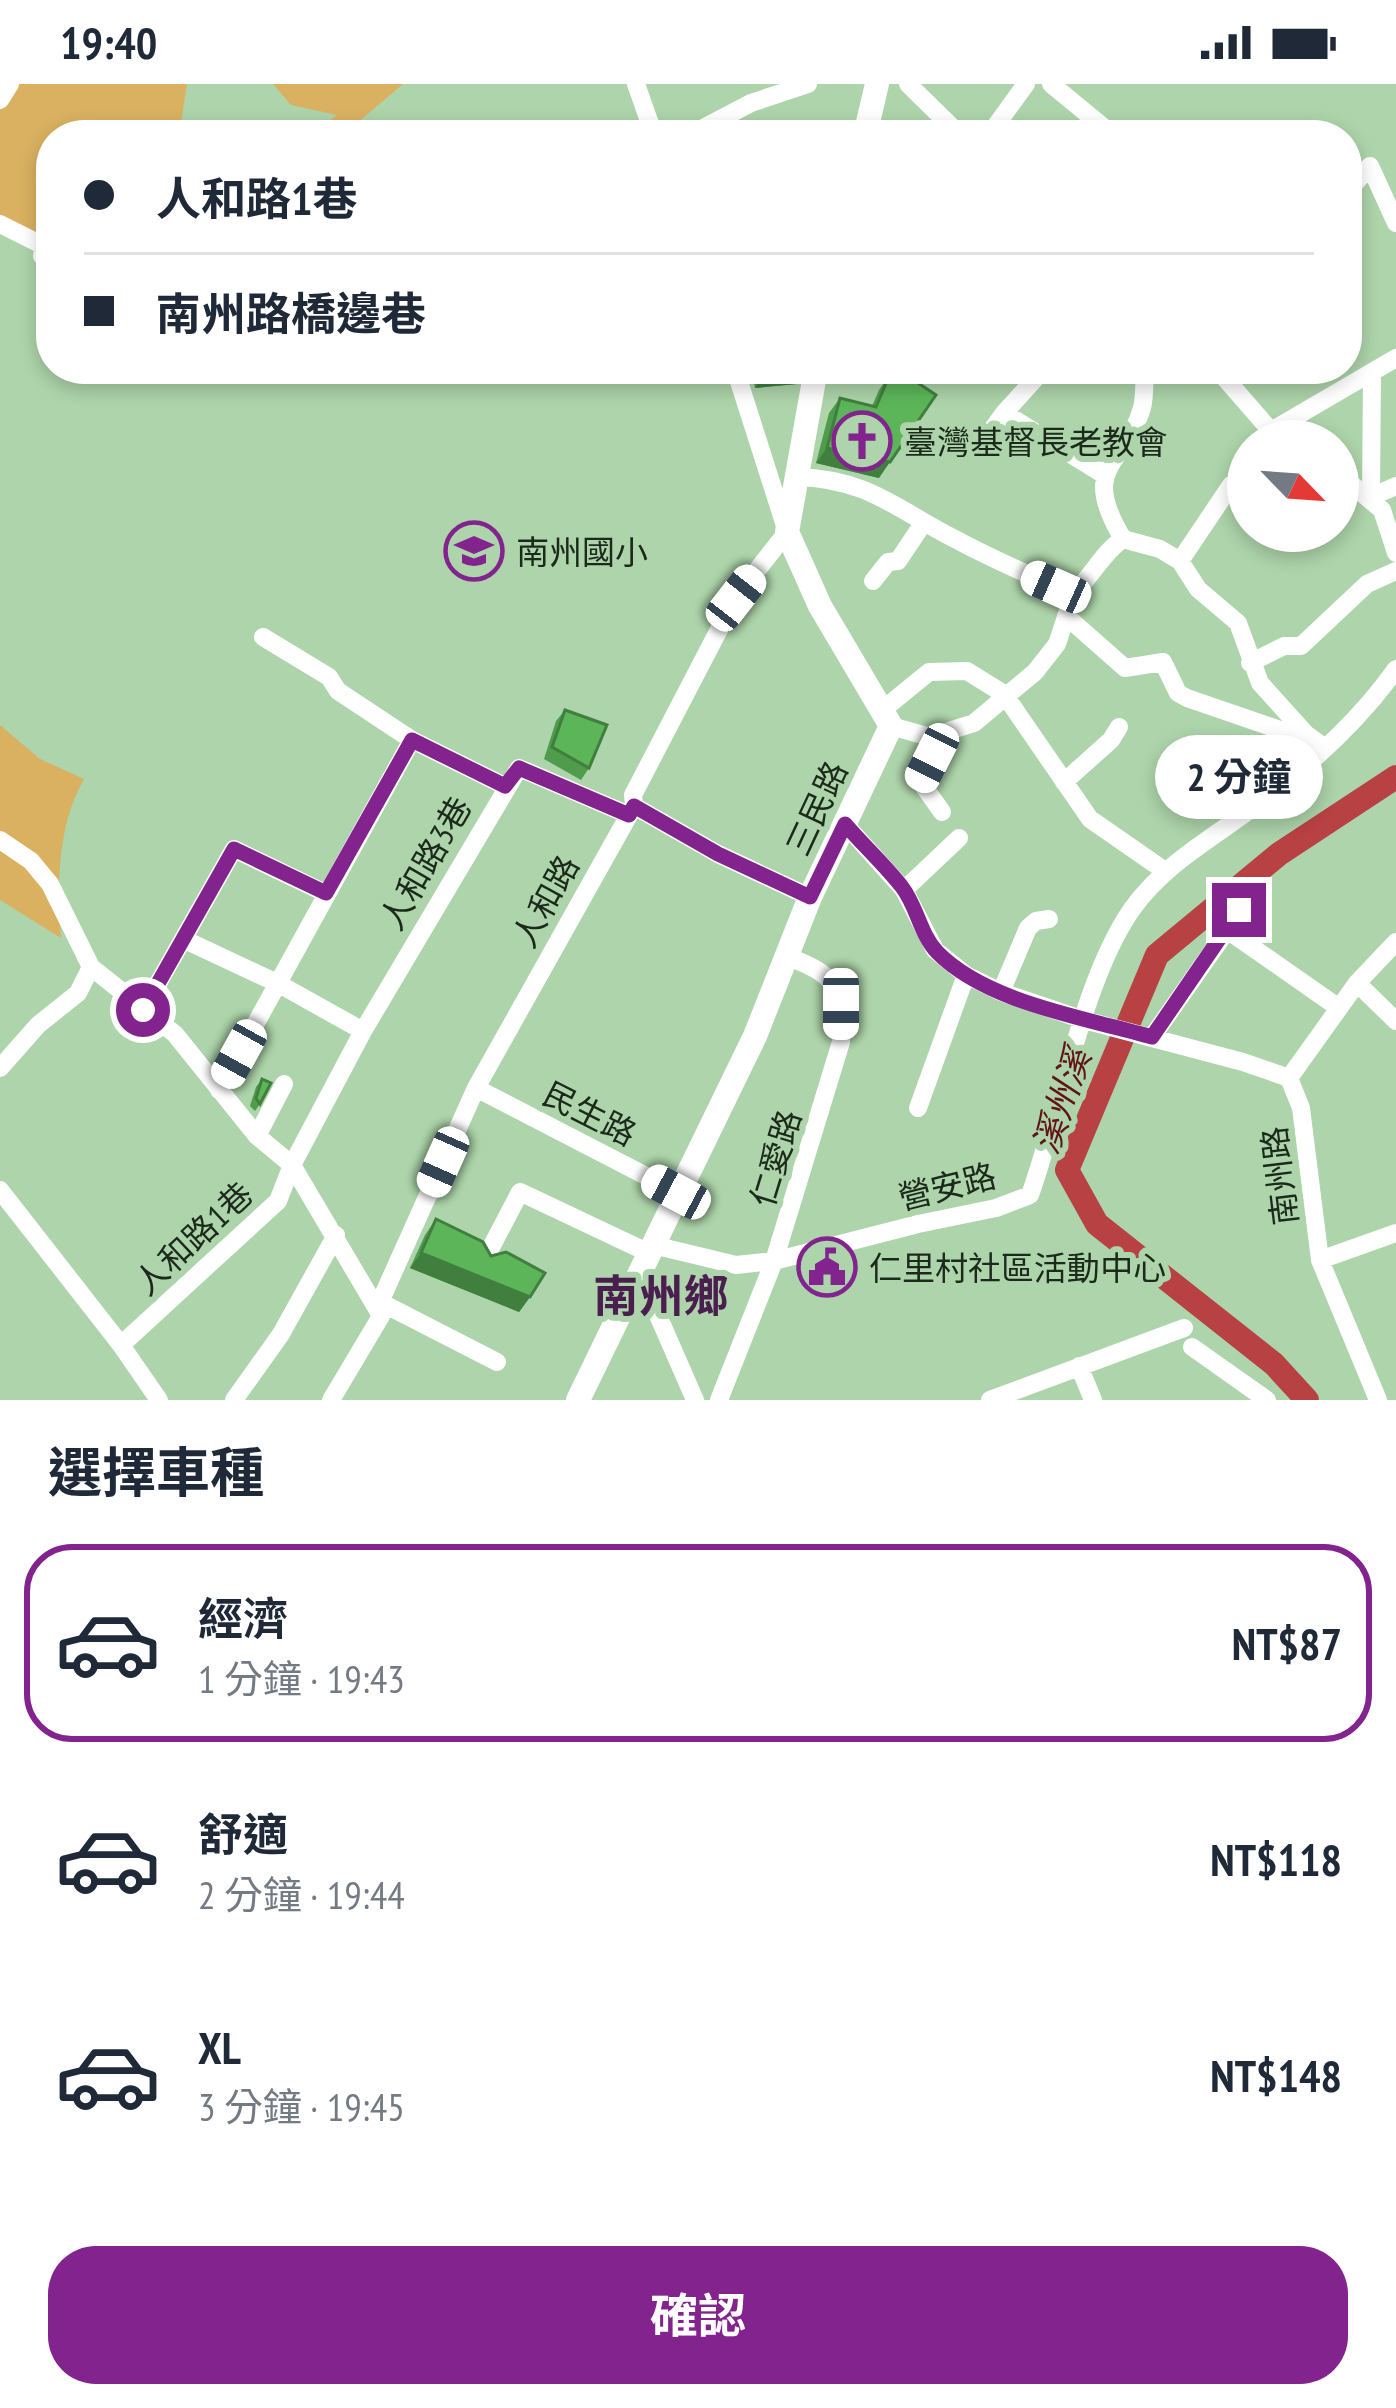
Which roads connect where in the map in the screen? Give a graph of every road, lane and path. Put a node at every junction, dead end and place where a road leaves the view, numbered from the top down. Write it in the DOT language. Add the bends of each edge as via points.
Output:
graph roads {
  1 [pos="10,84"];
  2 [pos="636,84"];
  3 [pos="808,84"];
  4 [pos="877,84"];
  5 [pos="908,84"];
  6 [pos="1026,84"];
  7 [pos="1051,84"];
  8 [pos="748,93"];
  9 [pos="0,100"];
  10 [pos="649,120"];
  11 [pos="711,120"];
  12 [pos="869,120"];
  13 [pos="945,120"];
  14 [pos="1000,120"];
  15 [pos="1095,120"];
  16 [pos="1362,175"];
  17 [pos="1396,223"];
  18 [pos="0,224"];
  19 [pos="36,242"];
  20 [pos="1396,358"];
  21 [pos="1372,372"];
  22 [pos="1362,379"];
  23 [pos="741,384"];
  24 [pos="813,384"];
  25 [pos="1030,384"];
  26 [pos="1144,384"];
  27 [pos="1231,384"];
  28 [pos="1355,384"];
  29 [pos="1004,413"];
  30 [pos="1264,420"];
  31 [pos="1302,420"];
  32 [pos="946,431"];
  33 [pos="1103,474"];
  34 [pos="797,478"];
  35 [pos="1396,486"];
  36 [pos="1359,488"];
  37 [pos="1227,491"];
  38 [pos="1371,497"];
  39 [pos="924,523"];
  40 [pos="787,532"];
  41 [pos="1123,538"];
  42 [pos="1396,554"];
  43 [pos="1180,561"];
  44 [pos="1396,571"];
  45 [pos="873,580"];
  46 [pos="1073,594"];
  47 [pos="1066,616"];
  48 [pos="263,637"];
  49 [pos="1250,663"];
  50 [pos="1396,669"];
  51 [pos="1004,694"];
  52 [pos="886,719"];
  53 [pos="1119,727"];
  54 [pos="1306,734"];
  55 [pos="944,736"];
  56 [pos="412,740"];
  57 [pos="1324,747"];
  58 [pos="1064,782"];
  59 [pos="505,786"];
  60 [pos="632,810"];
  61 [pos="942,812"];
  62 [pos="845,824"];
  63 [pos="959,838"];
  64 [pos="0,839"];
  65 [pos="1165,871"];
  66 [pos="904,890"];
  67 [pos="326,893"];
  68 [pos="1251,896"];
  69 [pos="810,897"];
  70 [pos="1049,919"];
  71 [pos="1226,929"];
  72 [pos="183,939"];
  73 [pos="1396,942"];
  74 [pos="785,956"];
  75 [pos="91,967"];
  76 [pos="966,975"];
  77 [pos="1357,982"];
  78 [pos="279,984"];
  79 [pos="1001,992"];
  80 [pos="1339,1008"];
  81 [pos="143,1010"];
  82 [pos="1091,1020"];
  83 [pos="1396,1021"];
  84 [pos="363,1031"];
  85 [pos="1152,1037"];
  86 [pos="0,1068"];
  87 [pos="1289,1078"];
  88 [pos="284,1084"];
  89 [pos="476,1088"];
  90 [pos="219,1090"];
  91 [pos="918,1108"];
  92 [pos="257,1136"];
  93 [pos="292,1166"];
  94 [pos="0,1190"];
  95 [pos="676,1192"];
  96 [pos="1396,1234"];
  97 [pos="336,1235"];
  98 [pos="647,1258"];
  99 [pos="484,1259"];
  100 [pos="1320,1260"];
  101 [pos="773,1261"];
  102 [pos="380,1309"];
  103 [pos="1184,1328"];
  104 [pos="122,1345"];
  105 [pos="1192,1347"];
  106 [pos="496,1362"];
  107 [pos="1079,1366"];
  108 [pos="1263,1399"];
  109 [pos="159,1400"];
  110 [pos="234,1400"];
  111 [pos="331,1400"];
  112 [pos="578,1400"];
  113 [pos="695,1400"];
  114 [pos="719,1400"];
  115 [pos="989,1400"];
  116 [pos="1093,1400"];
  117 [pos="1378,1400"];
  1 -- 9 [label="street"];
  2 -- 10 [label="street"];
  3 -- 8 [label="street"];
  4 -- 12 [label="main road"];
  5 -- 13 [label="street"];
  6 -- 14 [label="street"];
  7 -- 15 [label="street"];
  8 -- 11 [label="street"];
  16 -- 17 [label="street" via="1370,166"];
  18 -- 19 [label="street"];
  20 -- 21 [label="street"];
  21 -- 22 [label="street"];
  21 -- 38 [label="street"];
  23 -- 40 [label="street"];
  24 -- 34 [label="main road"];
  25 -- 29 [label="street"];
  26 -- 33 [label="street" via="1142,407"];
  27 -- 30 [label="street"];
  28 -- 31 [label="street"];
  29 -- 32 [label="street" via="980,446"];
  29 -- 33 [label="street"];
  33 -- 41 [label="street"];
  34 -- 39 [label="street" via="852,484"];
  34 -- 40 [label="main road"];
  35 -- 38 [label="street"];
  36 -- 38 [label="street"];
  37 -- 43 [label="street"];
  38 -- 42 [label="street"];
  39 -- 45 [label="street"];
  39 -- 46 [label="street"];
  40 -- 52 [label="main road"];
  40 -- 60 [label="street, 人和路" via="736,598"];
  41 -- 43 [label="street"];
  41 -- 46 [label="street"];
  43 -- 49 [label="street" via="1238,623"];
  44 -- 49 [label="street" via="1367,584 1301,646"];
  46 -- 47 [label="street"];
  47 -- 51 [label="street" via="1046,658"];
  47 -- 54 [label="street" via="1125,668 1163,662 1186,698"];
  48 -- 56 [label="street"];
  49 -- 54 [label="street"];
  50 -- 57 [label="street, 營安路"];
  51 -- 52 [label="street" via="967,671 929,672"];
  51 -- 55 [label="street" via="974,723"];
  51 -- 58 [label="street"];
  52 -- 55 [label="street"];
  52 -- 62 [label="main road, 三民路"];
  53 -- 58 [label="street"];
  54 -- 57 [label="street"];
  55 -- 61 [label="street" via="920,782"];
  56 -- 59 [label="street"];
  56 -- 67 [label="street"];
  57 -- 65 [label="street, 營安路"];
  58 -- 65 [label="street" via="1090,819"];
  59 -- 60 [label="street, 人和路3巷" via="519,768"];
  59 -- 84 [label="street, 人和路3巷"];
  60 -- 69 [label="street"];
  60 -- 89 [label="street, 人和路"];
  62 -- 66 [label="street"];
  62 -- 69 [label="main road, 三民路"];
  63 -- 66 [label="street"];
  64 -- 75 [label="street" via="50,884"];
  65 -- 82 [label="street, 營安路" via="1131,911 1106,960"];
  66 -- 76 [label="street" via="935,950"];
  67 -- 72 [label="street" via="234,849"];
  67 -- 78 [label="street"];
  68 -- 71 [label="street"];
  69 -- 74 [label="main road, 三民路"];
  70 -- 79 [label="street" via="1028,928"];
  71 -- 80 [label="street"];
  71 -- 85 [label="street"];
  72 -- 78 [label="street"];
  72 -- 81 [label="street"];
  73 -- 77 [label="street"];
  74 -- 95 [label="main road, 三民路"];
  74 -- 101 [label="street, 仁愛路" via="834,981 841,1042"];
  75 -- 81 [label="street, 人和路1巷"];
  75 -- 86 [label="street" via="78,993"];
  76 -- 79 [label="street, 南州路"];
  76 -- 91 [label="street"];
  77 -- 80 [label="street"];
  77 -- 83 [label="street"];
  78 -- 84 [label="street"];
  78 -- 90 [label="street"];
  79 -- 82 [label="street, 南州路"];
  80 -- 87 [label="street"];
  81 -- 90 [label="street, 人和路1巷" via="175,1034"];
  82 -- 85 [label="street, 南州路"];
  82 -- 101 [label="street, 營安路" via="1030,1195"];
  84 -- 93 [label="street, 人和路1巷"];
  85 -- 87 [label="street, 南州路"];
  87 -- 100 [label="street, 南州路" via="1301,1108"];
  88 -- 92 [label="street"];
  89 -- 95 [label="street, 民生路"];
  89 -- 102 [label="street, 人和路"];
  90 -- 92 [label="street, 人和路1巷"];
  92 -- 93 [label="street, 人和路1巷"];
  93 -- 97 [label="street, 人和路1巷"];
  93 -- 104 [label="street, 人和路1巷" via="278,1201"];
  94 -- 104 [label="street"];
  95 -- 98 [label="main road, 三民路"];
  96 -- 100 [label="street"];
  97 -- 102 [label="street, 人和路1巷"];
  97 -- 110 [label="street"];
  98 -- 99 [label="street, 營安路" via="520,1192"];
  98 -- 101 [label="street, 營安路"];
  98 -- 112 [label="main road, 三民路"];
  98 -- 113 [label="street"];
  100 -- 117 [label="street, 南州路"];
  101 -- 114 [label="street, 仁愛路"];
  102 -- 106 [label="street"];
  102 -- 111 [label="street, 人和路"];
  103 -- 107 [label="street"];
  104 -- 109 [label="street"];
  105 -- 108 [label="street"];
  107 -- 115 [label="street"];
  107 -- 116 [label="street"];
}
